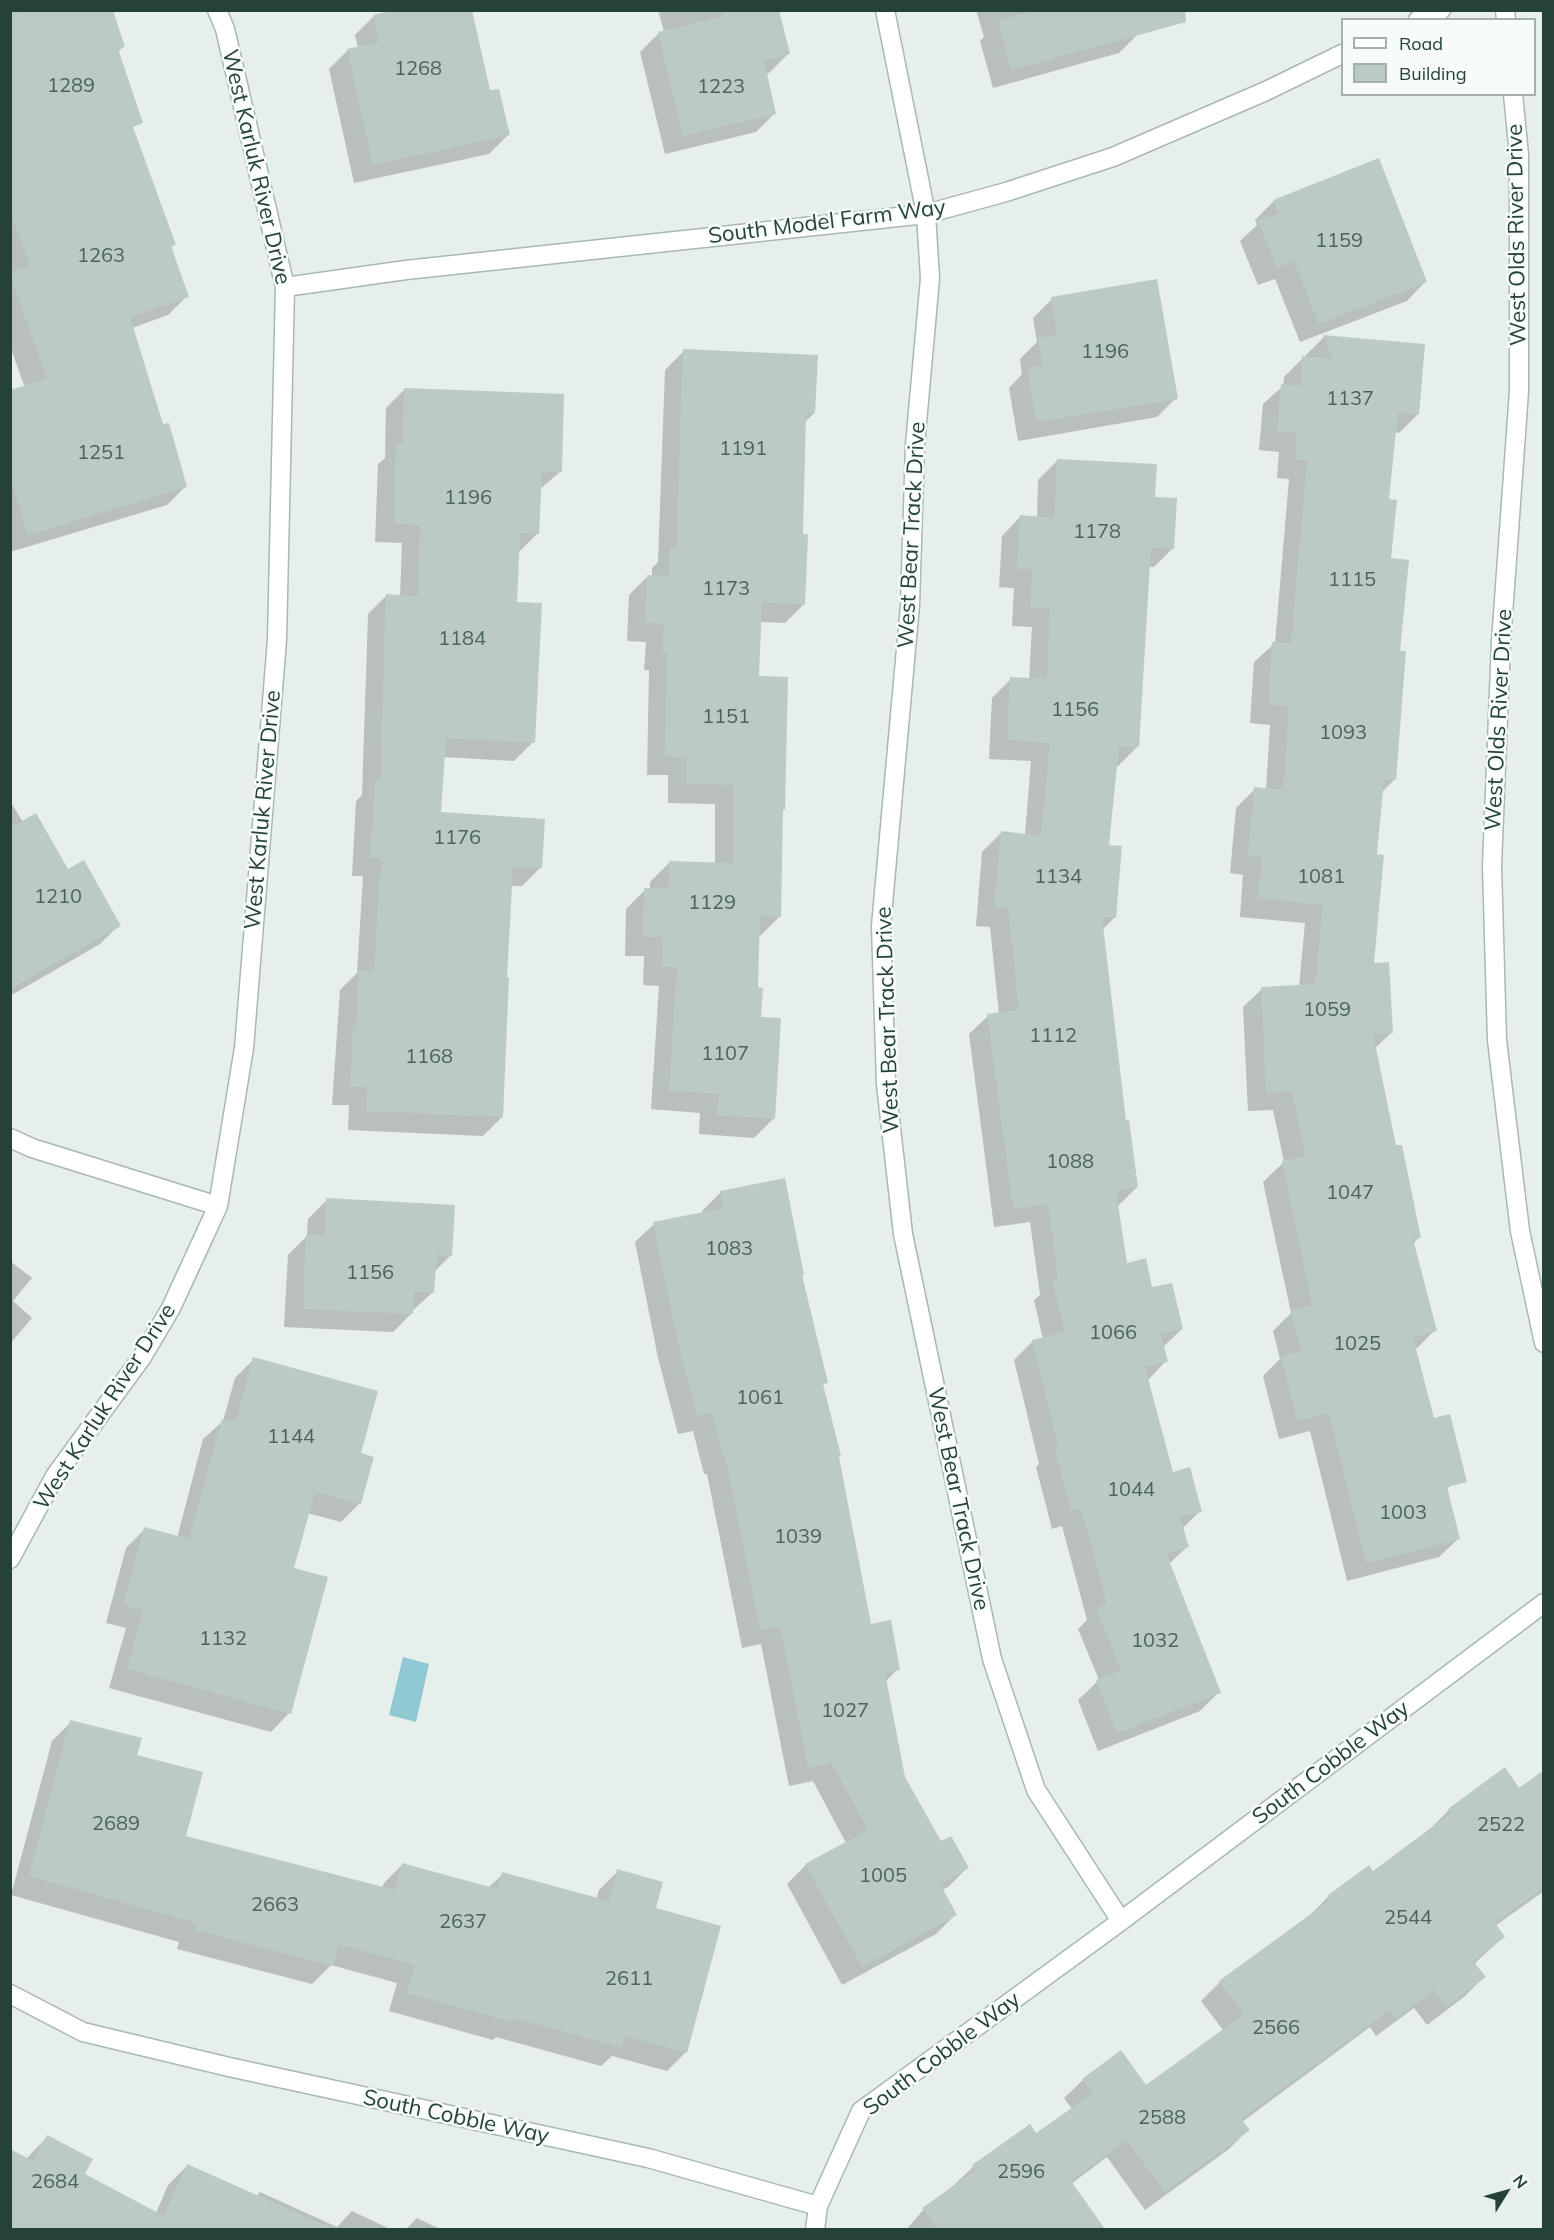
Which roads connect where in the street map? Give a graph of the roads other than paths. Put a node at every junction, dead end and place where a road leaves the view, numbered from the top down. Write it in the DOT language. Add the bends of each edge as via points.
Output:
graph roads {
  1 [pos="217,10"];
  2 [pos="885,10"];
  3 [pos="1441,10"];
  4 [pos="1423,18"];
  5 [pos="1341,54"];
  6 [pos="1513,96"];
  7 [pos="926,214"];
  8 [pos="285,287"];
  9 [pos="10,1138"];
  10 [pos="218,1206"];
  11 [pos="1544,1343"];
  12 [pos="10,1559"];
  13 [pos="1544,1603"];
  14 [pos="1121,1921"];
  15 [pos="10,1994"];
  16 [pos="818,2206"];
  17 [pos="815,2229"];
  1 -- 8 [label="street, West Karluk River Drive" via="225,29"];
  2 -- 7 [label="street, West Bear Track Drive"];
  3 -- 4 [label="street"];
  5 -- 7 [label="street, South Model Farm Way" via="1113,157"];
  6 -- 11 [label="street, West Olds River Drive" via="1519,155 1519,392 1501,642 1492,866 1497,1040 1520,1232"];
  7 -- 8 [label="street, South Model Farm Way" via="406,270"];
  7 -- 14 [label="street, West Bear Track Drive" via="930,278 915,445 910,605 881,926 886,1084 908,1257 992,1659 1036,1790"];
  8 -- 10 [label="street, West Karluk River Drive" via="277,640 244,1048"];
  9 -- 10 [label="street"];
  10 -- 12 [label="street, West Karluk River Drive" via="171,1308 142,1357 55,1476"];
  13 -- 14 [label="street, South Cobble Way"];
  14 -- 16 [label="street, South Cobble Way" via="861,2110"];
  15 -- 16 [label="street, South Cobble Way" via="83,2032 648,2158"];
  16 -- 17 [label="street"];
}
